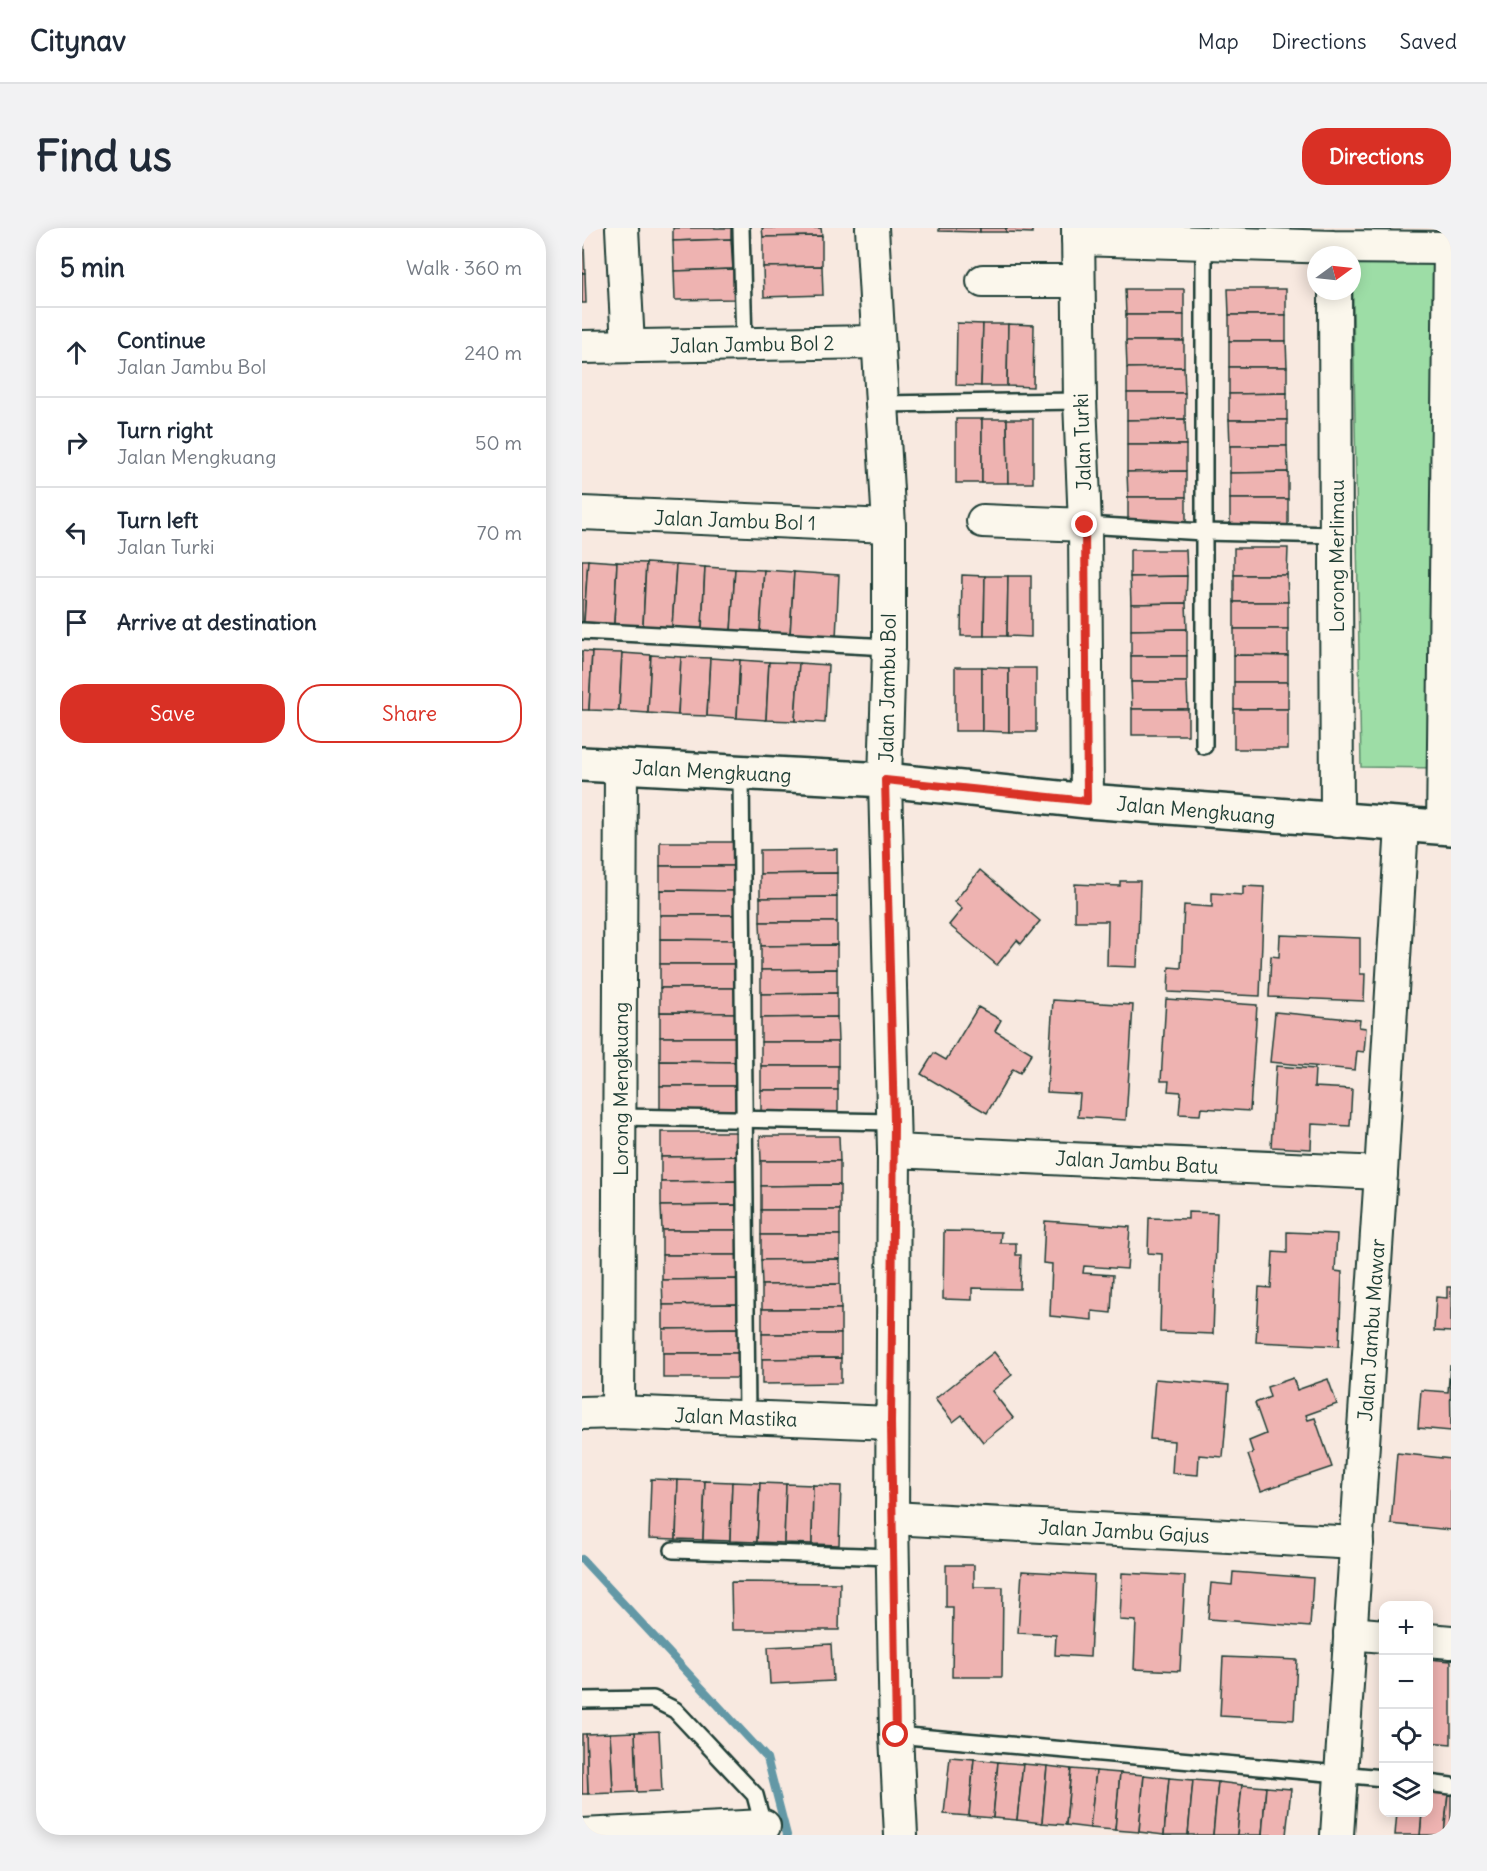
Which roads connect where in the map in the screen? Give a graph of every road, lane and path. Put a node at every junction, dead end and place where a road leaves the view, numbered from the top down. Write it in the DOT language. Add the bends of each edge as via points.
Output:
graph roads {
  1 [pos="622,228"];
  2 [pos="741,228"];
  3 [pos="872,228"];
  4 [pos="1078,234"];
  5 [pos="1204,243"];
  6 [pos="1343,244"];
  7 [pos="1450,248"];
  8 [pos="983,281"];
  9 [pos="1078,281"];
  10 [pos="1335,300"];
  11 [pos="877,342"];
  12 [pos="744,344"];
  13 [pos="628,346"];
  14 [pos="582,347"];
  15 [pos="1080,401"];
  16 [pos="881,404"];
  17 [pos="582,513"];
  18 [pos="983,521"];
  19 [pos="1085,525"];
  20 [pos="889,526"];
  21 [pos="1204,532"];
  22 [pos="1449,534"];
  23 [pos="1336,535"];
  24 [pos="582,631"];
  25 [pos="889,647"];
  26 [pos="1204,746"];
  27 [pos="582,764"];
  28 [pos="621,766"];
  29 [pos="741,773"];
  30 [pos="885,780"];
  31 [pos="1087,801"];
  32 [pos="1337,821"];
  33 [pos="1402,826"];
  34 [pos="1447,827"];
  35 [pos="621,1117"];
  36 [pos="744,1119"];
  37 [pos="894,1136"];
  38 [pos="1381,1173"];
  39 [pos="618,1412"];
  40 [pos="582,1413"];
  41 [pos="747,1417"];
  42 [pos="891,1423"];
  43 [pos="892,1518"];
  44 [pos="1357,1543"];
  45 [pos="673,1550"];
  46 [pos="893,1557"];
  47 [pos="1350,1633"];
  48 [pos="1379,1636"];
  49 [pos="1433,1640"];
  50 [pos="1451,1642"];
  51 [pos="582,1701"];
  52 [pos="896,1735"];
  53 [pos="1341,1773"];
  54 [pos="1379,1778"];
  55 [pos="1433,1784"];
  56 [pos="1451,1786"];
  57 [pos="765,1831"];
  58 [pos="631,1834"];
  59 [pos="900,1834"];
  60 [pos="582,1835"];
  61 [pos="1337,1835"];
  1 -- 13 [label="street"];
  2 -- 12 [label="lane"];
  3 -- 11 [label="street, Jalan Jambu Bol"];
  4 -- 5 [label="street"];
  4 -- 9 [label="street, Jalan Turki"];
  5 -- 6 [label="street"];
  5 -- 21 [label="lane"];
  6 -- 7 [label="street"];
  7 -- 22 [label="street"];
  8 -- 9 [label="street"];
  9 -- 15 [label="street, Jalan Turki"];
  10 -- 23 [label="street, Lorong Merlimau"];
  11 -- 12 [label="street, Jalan Jambu Bol 2"];
  11 -- 16 [label="street, Jalan Jambu Bol"];
  12 -- 13 [label="street, Jalan Jambu Bol 2"];
  13 -- 14 [label="street, Jalan Jambu Bol 2"];
  15 -- 16 [label="lane"];
  15 -- 19 [label="street, Jalan Turki"];
  16 -- 20 [label="street, Jalan Jambu Bol"];
  17 -- 20 [label="street, Jalan Jambu Bol 1"];
  18 -- 19 [label="street"];
  19 -- 21 [label="lane"];
  19 -- 31 [label="street, Jalan Turki"];
  20 -- 25 [label="street, Jalan Jambu Bol"];
  21 -- 23 [label="lane"];
  21 -- 26 [label="lane"];
  22 -- 34 [label="street"];
  23 -- 32 [label="street, Lorong Merlimau"];
  24 -- 25 [label="lane"];
  25 -- 30 [label="street, Jalan Jambu Bol"];
  27 -- 28 [label="street, Jalan Mengkuang"];
  28 -- 29 [label="street, Jalan Mengkuang"];
  28 -- 35 [label="street, Lorong Mengkuang"];
  29 -- 30 [label="street, Jalan Mengkuang"];
  29 -- 36 [label="lane"];
  30 -- 31 [label="street, Jalan Mengkuang"];
  30 -- 37 [label="street, Jalan Jambu Bol"];
  31 -- 32 [label="street, Jalan Mengkuang"];
  32 -- 33 [label="street, Jalan Mengkuang"];
  33 -- 34 [label="street, Jalan Mengkuang"];
  33 -- 38 [label="street, Jalan Jambu Mawar"];
  35 -- 36 [label="lane"];
  35 -- 39 [label="street, Lorong Mengkuang"];
  36 -- 37 [label="lane"];
  36 -- 41 [label="lane"];
  37 -- 38 [label="street, Jalan Jambu Batu"];
  37 -- 42 [label="street, Jalan Jambu Bol"];
  38 -- 44 [label="street, Jalan Jambu Mawar"];
  39 -- 40 [label="street, Jalan Mastika"];
  39 -- 41 [label="street, Jalan Mastika"];
  41 -- 42 [label="street, Jalan Mastika"];
  42 -- 43 [label="street, Jalan Jambu Bol"];
  43 -- 44 [label="street, Jalan Jambu Gajus"];
  43 -- 46 [label="street, Jalan Jambu Bol"];
  44 -- 47 [label="street, Jalan Jambu Mawar"];
  45 -- 46 [label="lane"];
  46 -- 52 [label="street, Jalan Jambu Bol"];
  47 -- 48 [label="street"];
  47 -- 53 [label="street, Jalan Jambu Mawar"];
  49 -- 50 [label="street"];
  51 -- 57 [label="lane" via="653,1699 675,1710 755,1796"];
  52 -- 53 [label="lane"];
  52 -- 59 [label="street, Jalan Jambu Bol"];
  53 -- 54 [label="lane"];
  53 -- 61 [label="street, Jalan Jambu Mawar"];
  55 -- 56 [label="lane"];
  57 -- 58 [label="street"];
  58 -- 60 [label="street"];
}
